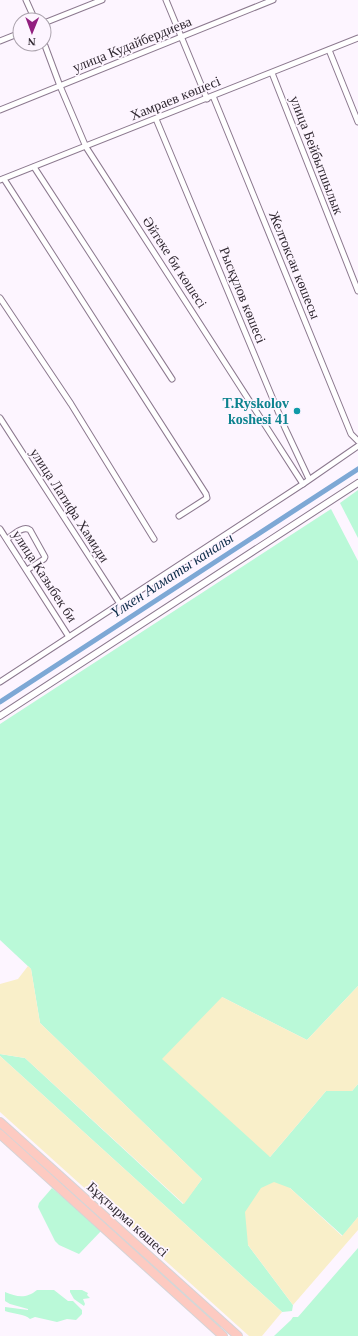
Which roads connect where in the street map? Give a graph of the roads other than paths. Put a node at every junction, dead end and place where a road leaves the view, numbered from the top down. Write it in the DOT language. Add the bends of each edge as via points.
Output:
graph roads {
  1 [pos="26,0"];
  2 [pos="102,0"];
  3 [pos="166,0"];
  4 [pos="273,0"];
  5 [pos="31,12"];
  6 [pos="52,20"];
  7 [pos="12,36"];
  8 [pos="181,37"];
  9 [pos="358,38"];
  10 [pos="0,41"];
  11 [pos="329,50"];
  12 [pos="47,52"];
  13 [pos="272,73"];
  14 [pos="60,86"];
  15 [pos="214,96"];
  16 [pos="207,98"];
  17 [pos="0,110"];
  18 [pos="156,119"];
  19 [pos="358,122"];
  20 [pos="86,147"];
  21 [pos="34,167"];
  22 [pos="2,179"];
  23 [pos="358,291"];
  24 [pos="0,298"];
  25 [pos="172,379"];
  26 [pos="0,418"];
  27 [pos="358,441"];
  28 [pos="358,446"];
  29 [pos="309,480"];
  30 [pos="358,483"];
  31 [pos="303,484"];
  32 [pos="179,516"];
  33 [pos="0,529"];
  34 [pos="154,538"];
  35 [pos="6,539"];
  36 [pos="27,570"];
  37 [pos="120,604"];
  38 [pos="69,637"];
  39 [pos="0,682"];
  40 [pos="0,716"];
  41 [pos="0,1122"];
  42 [pos="0,1134"];
  43 [pos="227,1326"];
  44 [pos="222,1334"];
  45 [pos="238,1336"];
  1 -- 5 [label="street"];
  2 -- 6 [label="street"];
  3 -- 8 [label="street"];
  4 -- 8 [label="street, улица Кудайбердиева"];
  7 -- 10 [label="street"];
  8 -- 14 [label="street, улица Кудайбердиева"];
  8 -- 16 [label="street"];
  9 -- 11 [label="street, Хамраев көшесі"];
  11 -- 13 [label="street, Хамраев көшесі"];
  11 -- 19 [label="street"];
  12 -- 14 [label="street, Әйтеке би көшесі"];
  13 -- 15 [label="street, Хамраев көшесі"];
  13 -- 23 [label="street, улица Бейбытшылык"];
  14 -- 17 [label="street, улица Кудайбердиева"];
  14 -- 20 [label="street, Әйтеке би көшесі"];
  15 -- 16 [label="street, Хамраев көшесі"];
  15 -- 27 [label="street, Желтоксан көшесы" via="351,434"];
  16 -- 18 [label="street, Хамраев көшесі"];
  18 -- 20 [label="street, Хамраев көшесі"];
  18 -- 29 [label="street, Рысқұлов көшесі"];
  20 -- 21 [label="street, Хамраев көшесі"];
  20 -- 31 [label="street, Әйтеке би көшесі"];
  21 -- 22 [label="street, Хамраев көшесі"];
  21 -- 25 [label="street"];
  22 -- 32 [label="street" via="206,494 207,498"];
  24 -- 34 [label="street" via="71,404"];
  26 -- 37 [label="street, улица Латифа Хамиди"];
  28 -- 29 [label="street"];
  29 -- 31 [label="street"];
  30 -- 40 [label="street"];
  31 -- 37 [label="street"];
  33 -- 35 [label="street, улица Казыбек би"];
  35 -- 36 [label="street, улица Казыбек би"];
  35 -- 36 [label="street" via="24,528 30,530 45,557"];
  36 -- 38 [label="street, улица Казыбек би"];
  37 -- 38 [label="street"];
  38 -- 39 [label="street"];
  41 -- 43 [label="main road, Бұқтырма көшесі"];
  42 -- 44 [label="main road, Бұқтырма көшесі"];
  43 -- 44 [label="main road"];
  43 -- 45 [label="main road, Бұқтырма көшесі"];
}
